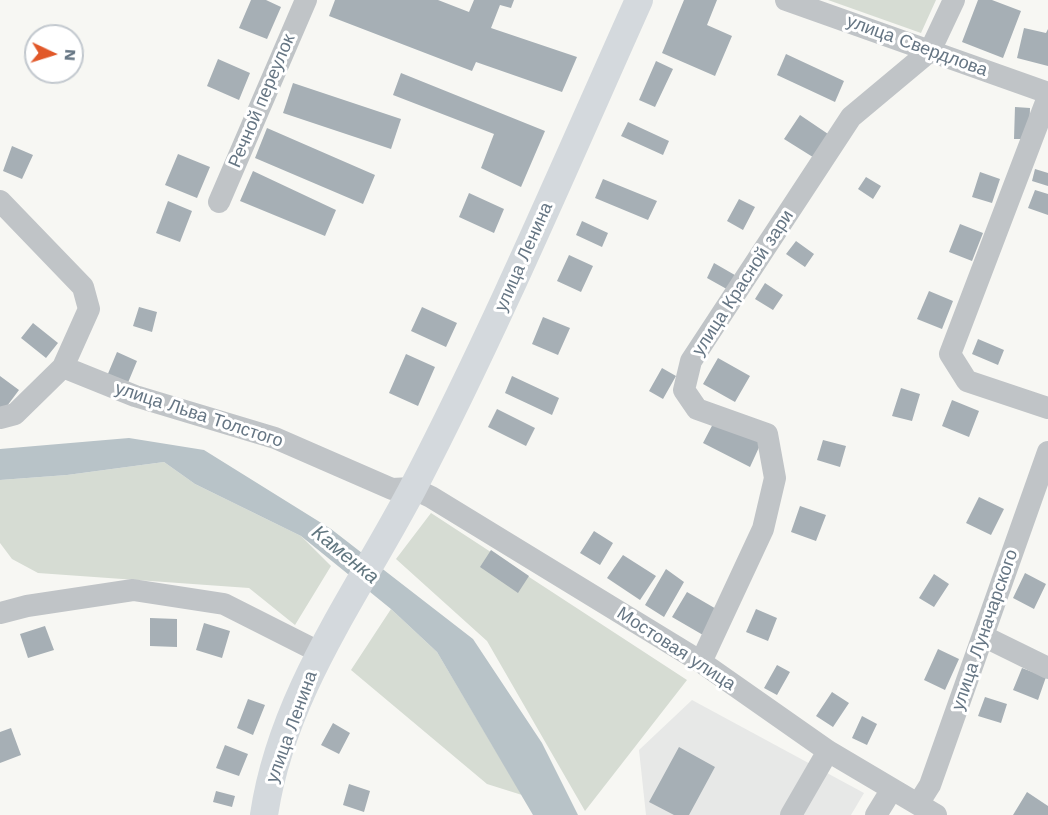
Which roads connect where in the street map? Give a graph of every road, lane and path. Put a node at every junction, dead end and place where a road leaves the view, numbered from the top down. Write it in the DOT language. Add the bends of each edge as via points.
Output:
graph roads {
  1 [pos="306,0"];
  2 [pos="639,0"];
  3 [pos="786,0"];
  4 [pos="954,0"];
  5 [pos="930,51"];
  6 [pos="1048,95"];
  7 [pos="0,201"];
  8 [pos="219,202"];
  9 [pos="63,367"];
  10 [pos="1048,408"];
  11 [pos="0,418"];
  12 [pos="1048,452"];
  13 [pos="406,499"];
  14 [pos="0,613"];
  15 [pos="983,636"];
  16 [pos="322,647"];
  17 [pos="700,662"];
  18 [pos="1048,668"];
  19 [pos="828,751"];
  20 [pos="892,789"];
  21 [pos="927,810"];
  22 [pos="264,815"];
  23 [pos="791,815"];
  24 [pos="876,815"];
  1 -- 8 [label="street, Речной переулок"];
  2 -- 13 [label="main road, улица Ленина" via="508,294"];
  3 -- 5 [label="street, улица Свердлова"];
  4 -- 5 [label="street, улица Красной зари"];
  5 -- 6 [label="street, улица Свердлова"];
  5 -- 17 [label="street, улица Красной зари" via="851,117 692,361 684,390 697,408 767,434 775,478 763,529"];
  6 -- 10 [label="street" via="950,354 967,381"];
  7 -- 9 [label="street" via="83,287 89,309"];
  9 -- 11 [label="street" via="15,414"];
  9 -- 13 [label="street, улица Льва Толстого" via="135,396 275,438 392,489"];
  12 -- 15 [label="street, улица Луначарского"];
  13 -- 16 [label="main road, улица Ленина"];
  13 -- 17 [label="street, Мостовая улица" via="441,503"];
  14 -- 16 [label="street" via="133,590 224,604"];
  15 -- 18 [label="street"];
  15 -- 21 [label="street, улица Луначарского" via="930,785"];
  16 -- 22 [label="main road, улица Ленина" via="273,771"];
  17 -- 19 [label="street, Мостовая улица"];
  19 -- 20 [label="street, Мостовая улица"];
  19 -- 23 [label="street"];
  20 -- 21 [label="street, Мостовая улица"];
  20 -- 24 [label="street"];
}
